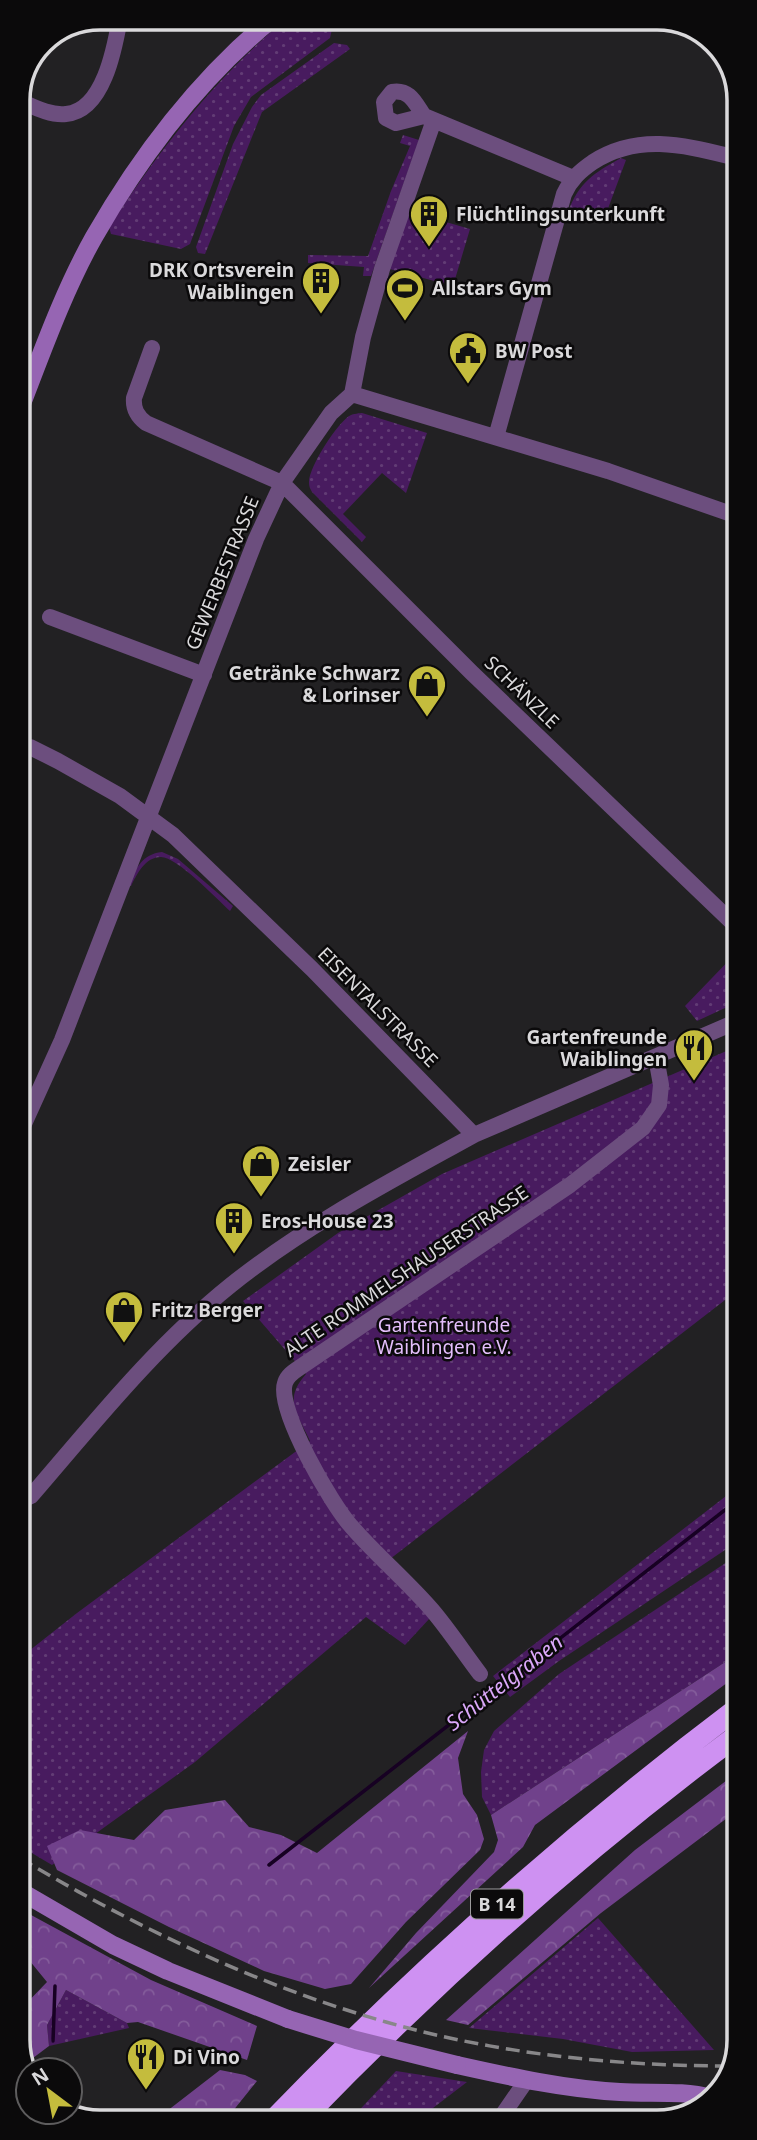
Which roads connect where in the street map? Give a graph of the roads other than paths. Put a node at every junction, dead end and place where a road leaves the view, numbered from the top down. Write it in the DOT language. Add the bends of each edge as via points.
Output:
graph roads {
  1 [pos="118,30"];
  2 [pos="260,30"];
  3 [pos="30,104"];
  4 [pos="727,156"];
  5 [pos="573,178"];
  6 [pos="152,348"];
  7 [pos="30,385"];
  8 [pos="352,394"];
  9 [pos="496,437"];
  10 [pos="282,483"];
  11 [pos="727,511"];
  12 [pos="50,617"];
  13 [pos="204,675"];
  14 [pos="30,747"];
  15 [pos="148,816"];
  16 [pos="727,917"];
  17 [pos="727,1026"];
  18 [pos="656,1057"];
  19 [pos="30,1111"];
  20 [pos="474,1135"];
  21 [pos="30,1496"];
  22 [pos="480,1674"];
  23 [pos="727,1716"];
  24 [pos="727,1743"];
  25 [pos="30,1897"];
  26 [pos="526,2081"];
  27 [pos="700,2095"];
  28 [pos="284,2110"];
  29 [pos="312,2110"];
  30 [pos="506,2110"];
  1 -- 3 [label="street" via="107,73 83,106 64,114"];
  2 -- 7 [label="street" via="230,57 149,152 94,237"];
  4 -- 5 [label="street" via="680,146 631,145 604,156"];
  5 -- 8 [label="street" via="429,118 363,337"];
  5 -- 9 [label="street" via="564,194"];
  6 -- 10 [label="street, GEWERBESTRASSE" via="134,398 139,418"];
  8 -- 9 [label="street"];
  8 -- 10 [label="street" via="331,413"];
  9 -- 11 [label="street"];
  10 -- 13 [label="street, GEWERBESTRASSE"];
  10 -- 16 [label="street, SCHÄNZLE"];
  12 -- 13 [label="street"];
  13 -- 15 [label="street, GEWERBESTRASSE"];
  14 -- 15 [label="street, EISENTALSTRASSE"];
  15 -- 19 [label="street, GEWERBESTRASSE"];
  15 -- 20 [label="street, EISENTALSTRASSE" via="223,882"];
  17 -- 18 [label="street"];
  18 -- 20 [label="street"];
  18 -- 22 [label="street, ALTE ROMMELSHAUSERSTRASSE" via="659,1105 643,1128 570,1185 299,1368 285,1382 296,1431 327,1492 349,1524 432,1611"];
  20 -- 21 [label="street" via="326,1217 231,1285 146,1362"];
  23 -- 28 [label="highway, B 14" via="512,1891 411,1983"];
  24 -- 29 [label="highway, B 14" via="620,1827 465,1962"];
  25 -- 26 [label="street, bridge" via="146,1961 288,2019"];
  26 -- 27 [label="street"];
  26 -- 30 [label="street"];
}
